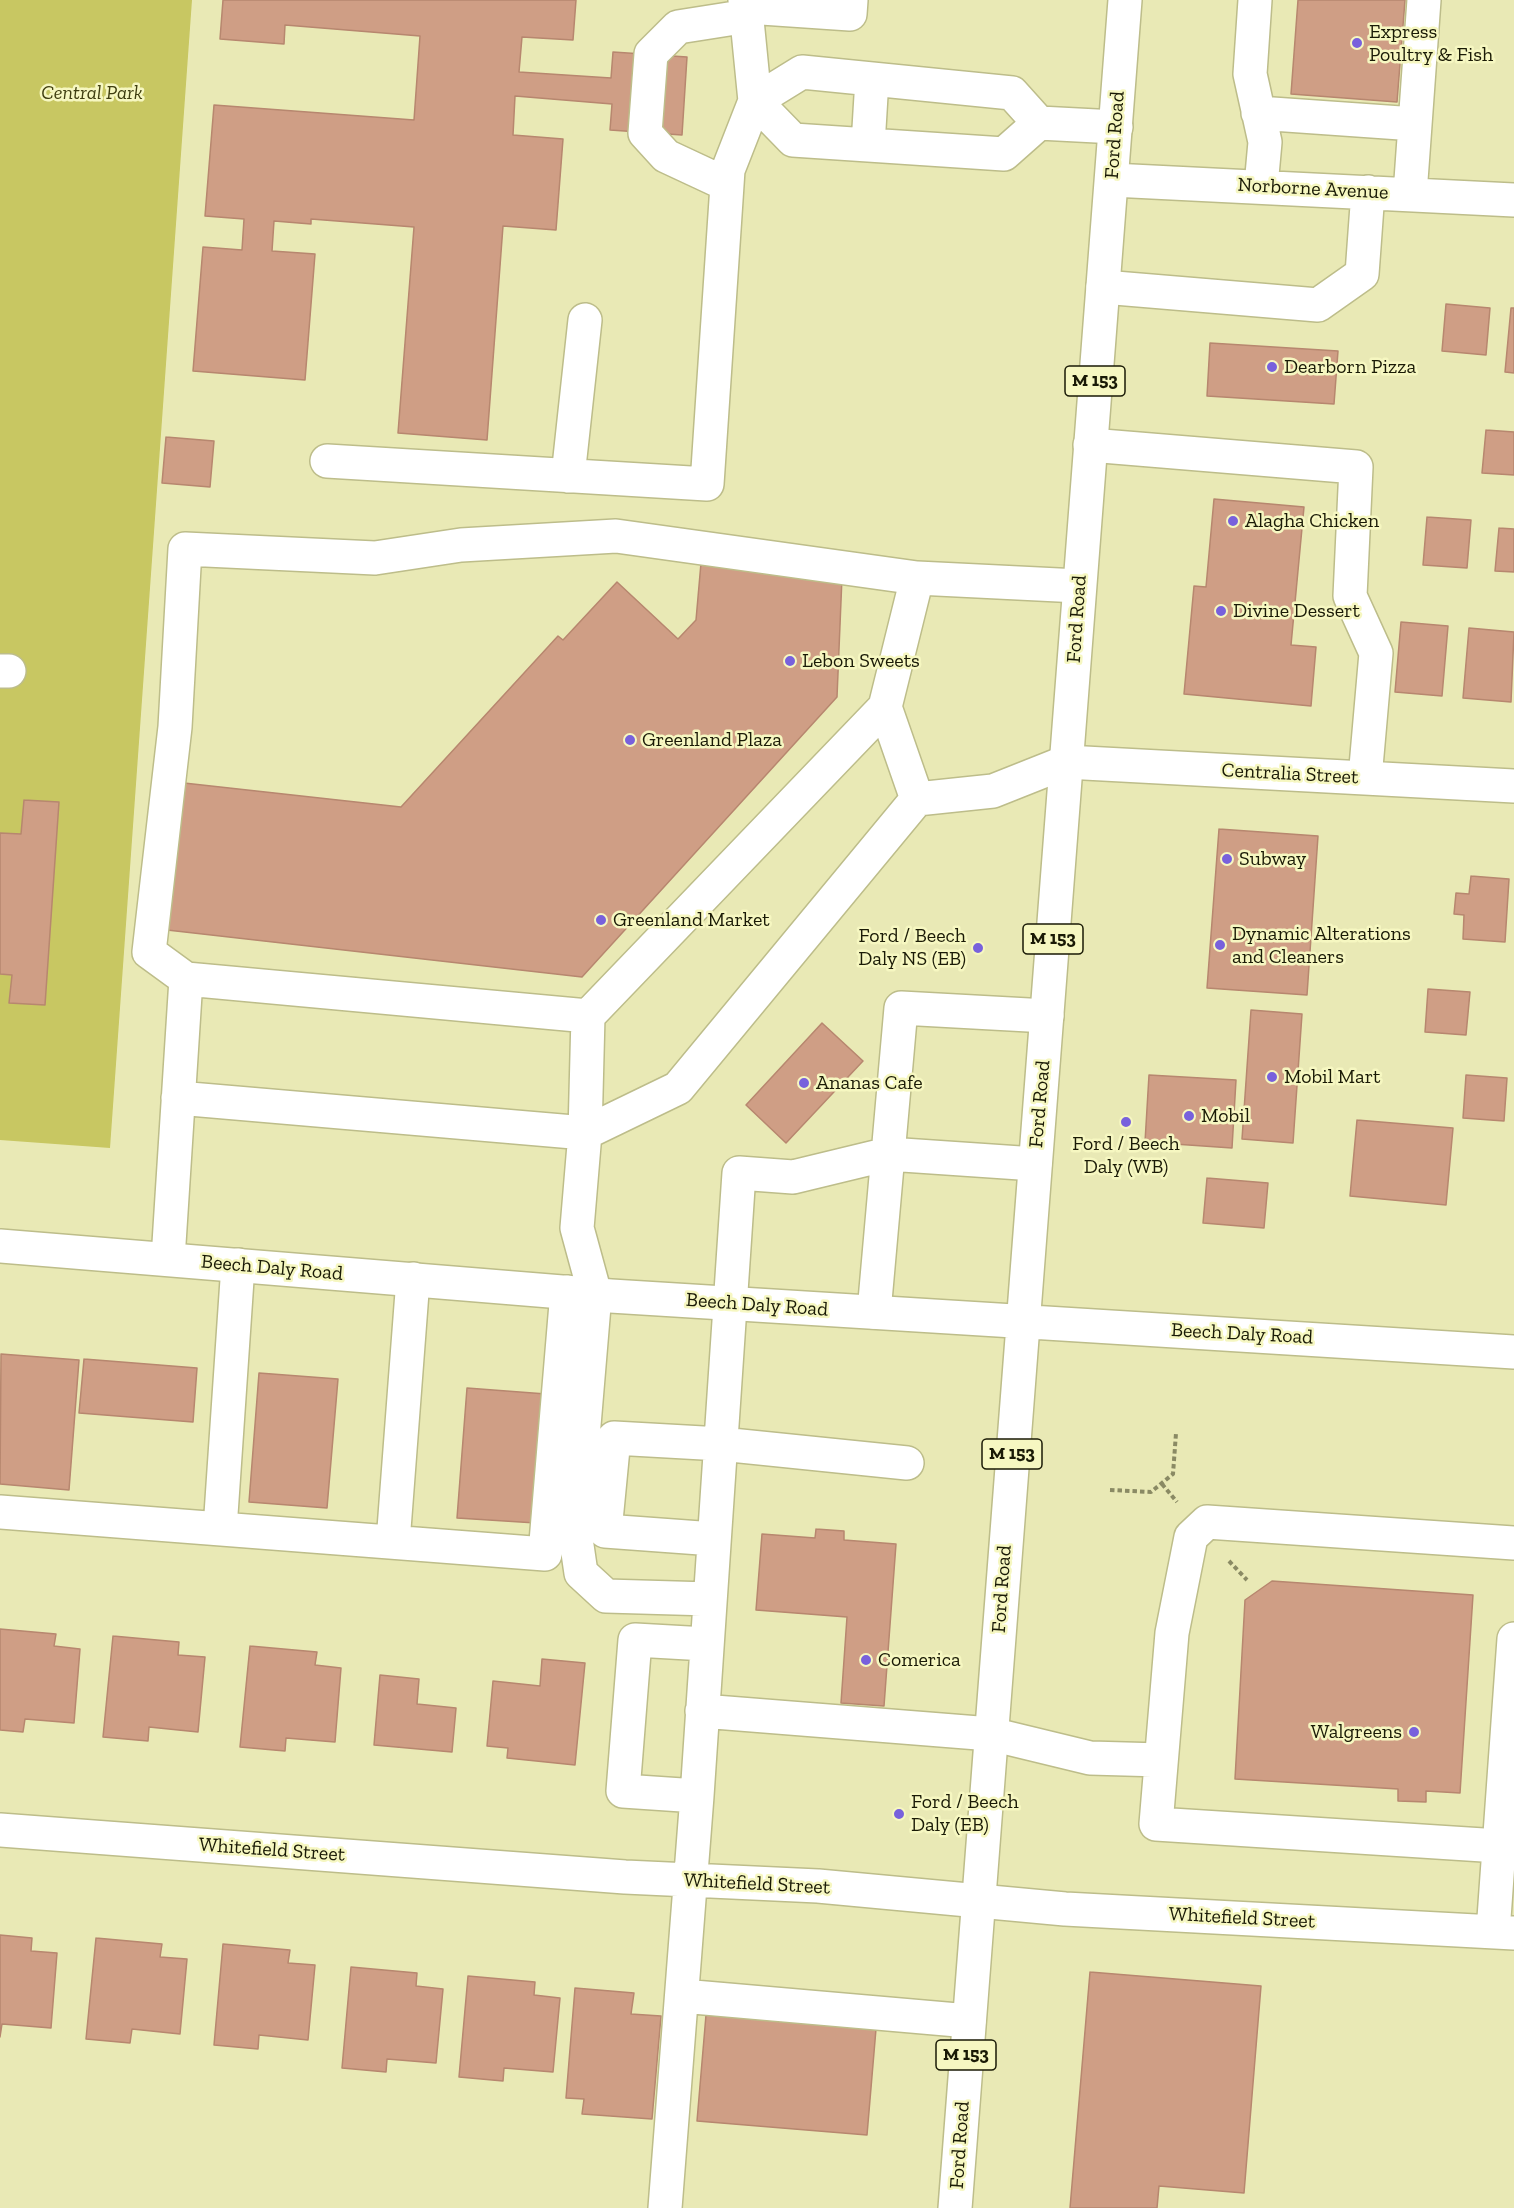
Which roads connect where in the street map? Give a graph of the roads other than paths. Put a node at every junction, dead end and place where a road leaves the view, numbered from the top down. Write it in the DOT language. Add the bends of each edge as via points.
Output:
graph roads {
  1 [pos="851,0"];
  2 [pos="1125,0"];
  3 [pos="1255,0"];
  4 [pos="1424,0"];
  5 [pos="747,8"];
  6 [pos="872,79"];
  7 [pos="755,101"];
  8 [pos="1258,113"];
  9 [pos="1039,123"];
  10 [pos="1415,124"];
  11 [pos="1116,127"];
  12 [pos="868,145"];
  13 [pos="1112,180"];
  14 [pos="726,184"];
  15 [pos="1261,186"];
  16 [pos="1368,192"];
  17 [pos="1410,194"];
  18 [pos="1514,200"];
  19 [pos="1103,287"];
  20 [pos="585,320"];
  21 [pos="1090,445"];
  22 [pos="327,461"];
  23 [pos="567,476"];
  24 [pos="917,578"];
  25 [pos="1079,586"];
  26 [pos="885,707"];
  27 [pos="1066,762"];
  28 [pos="1365,778"];
  29 [pos="1514,786"];
  30 [pos="917,799"];
  31 [pos="186,979"];
  32 [pos="588,1016"];
  33 [pos="1047,1016"];
  34 [pos="178,1098"];
  35 [pos="585,1133"];
  36 [pos="888,1154"];
  37 [pos="1035,1164"];
  38 [pos="0,1246"];
  39 [pos="168,1259"];
  40 [pos="238,1265"];
  41 [pos="413,1279"];
  42 [pos="581,1293"];
  43 [pos="729,1303"];
  44 [pos="874,1312"];
  45 [pos="1022,1322"];
  46 [pos="1514,1352"];
  47 [pos="721,1444"];
  48 [pos="907,1463"];
  49 [pos="0,1512"];
  50 [pos="220,1529"];
  51 [pos="714,1539"];
  52 [pos="393,1542"];
  53 [pos="1514,1543"];
  54 [pos="710,1599"];
  55 [pos="1514,1639"];
  56 [pos="706,1644"];
  57 [pos="702,1711"];
  58 [pos="991,1734"];
  59 [pos="1161,1760"];
  60 [pos="698,1796"];
  61 [pos="0,1830"];
  62 [pos="1499,1846"];
  63 [pos="691,1880"];
  64 [pos="978,1901"];
  65 [pos="1503,1932"];
  66 [pos="682,1996"];
  67 [pos="969,2021"];
  68 [pos="666,2208"];
  69 [pos="955,2208"];
  1 -- 5 [label="main road" via="850,14"];
  2 -- 11 [label="main road, Ford Road / M 153"];
  3 -- 8 [label="main road" via="1250,74"];
  4 -- 10 [label="main road"];
  5 -- 7 [label="main road"];
  5 -- 14 [label="main road" via="678,27 651,54 645,133 666,156"];
  6 -- 7 [label="main road" via="802,72"];
  6 -- 9 [label="main road" via="1012,93"];
  6 -- 12 [label="main road"];
  7 -- 12 [label="main road" via="793,140"];
  7 -- 14 [label="main road"];
  8 -- 10 [label="main road"];
  8 -- 15 [label="main road" via="1265,142"];
  9 -- 11 [label="main road"];
  9 -- 12 [label="main road" via="1004,154"];
  10 -- 17 [label="main road"];
  11 -- 13 [label="main road, Ford Road / M 153"];
  13 -- 15 [label="main road, Norborne Avenue"];
  13 -- 19 [label="main road, Ford Road / M 153"];
  14 -- 23 [label="main road" via="707,484"];
  15 -- 16 [label="main road, Norborne Avenue"];
  16 -- 17 [label="main road, Norborne Avenue"];
  16 -- 19 [label="main road" via="1362,274 1318,305"];
  17 -- 18 [label="main road, Norborne Avenue"];
  19 -- 21 [label="main road, Ford Road / M 153"];
  20 -- 23 [label="main road"];
  21 -- 25 [label="main road, Ford Road / M 153"];
  21 -- 28 [label="main road" via="1356,467 1350,596 1376,653"];
  22 -- 23 [label="main road"];
  24 -- 25 [label="main road"];
  24 -- 26 [label="main road"];
  24 -- 31 [label="main road" via="616,536 461,545 375,558 185,549 175,727 149,952"];
  25 -- 27 [label="main road, Ford Road / M 153"];
  26 -- 30 [label="main road"];
  26 -- 32 [label="main road"];
  27 -- 28 [label="main road, Centralia Street"];
  27 -- 30 [label="main road" via="993,791"];
  27 -- 33 [label="main road, Ford Road / M 153"];
  28 -- 29 [label="main road, Centralia Street"];
  30 -- 35 [label="main road" via="678,1088"];
  31 -- 32 [label="main road"];
  31 -- 34 [label="main road"];
  32 -- 35 [label="main road"];
  33 -- 36 [label="main road" via="900,1008"];
  33 -- 37 [label="main road, Ford Road / M 153"];
  34 -- 35 [label="main road"];
  34 -- 39 [label="main road"];
  35 -- 42 [label="main road" via="577,1228"];
  36 -- 37 [label="main road"];
  36 -- 43 [label="main road" via="793,1177 739,1173"];
  36 -- 44 [label="main road"];
  37 -- 45 [label="main road, Ford Road / M 153"];
  38 -- 39 [label="main road, Beech Daly Road"];
  39 -- 40 [label="main road, Beech Daly Road"];
  40 -- 41 [label="main road, Beech Daly Road"];
  40 -- 50 [label="main road"];
  41 -- 42 [label="main road, Beech Daly Road"];
  41 -- 52 [label="main road"];
  42 -- 43 [label="main road, Beech Daly Road"];
  42 -- 52 [label="main road" via="545,1554"];
  42 -- 54 [label="main road" via="587,1385 575,1532 581,1574 606,1596"];
  43 -- 44 [label="main road, Beech Daly Road"];
  43 -- 47 [label="main road"];
  44 -- 45 [label="main road, Beech Daly Road"];
  45 -- 46 [label="main road, Beech Daly Road"];
  45 -- 58 [label="main road, Ford Road / M 153"];
  47 -- 48 [label="main road"];
  47 -- 51 [label="main road"];
  47 -- 51 [label="main road" via="614,1438 605,1531"];
  49 -- 50 [label="main road"];
  50 -- 52 [label="main road"];
  51 -- 54 [label="main road"];
  53 -- 59 [label="main road" via="1207,1522 1191,1537 1172,1633"];
  54 -- 56 [label="main road"];
  55 -- 62 [label="main road"];
  56 -- 57 [label="main road"];
  56 -- 60 [label="main road" via="635,1640 623,1791"];
  57 -- 58 [label="main road"];
  57 -- 60 [label="main road"];
  58 -- 59 [label="main road" via="1090,1758"];
  58 -- 64 [label="main road, Ford Road / M 153"];
  59 -- 62 [label="main road" via="1156,1824"];
  60 -- 63 [label="main road"];
  61 -- 63 [label="main road, Whitefield Street"];
  62 -- 65 [label="main road"];
  63 -- 64 [label="main road, Whitefield Street" via="818,1886"];
  63 -- 66 [label="main road"];
  64 -- 65 [label="main road, Whitefield Street" via="1072,1910"];
  64 -- 67 [label="main road, Ford Road / M 153"];
  66 -- 67 [label="main road"];
  66 -- 68 [label="main road"];
  67 -- 69 [label="main road, Ford Road / M 153"];
}
